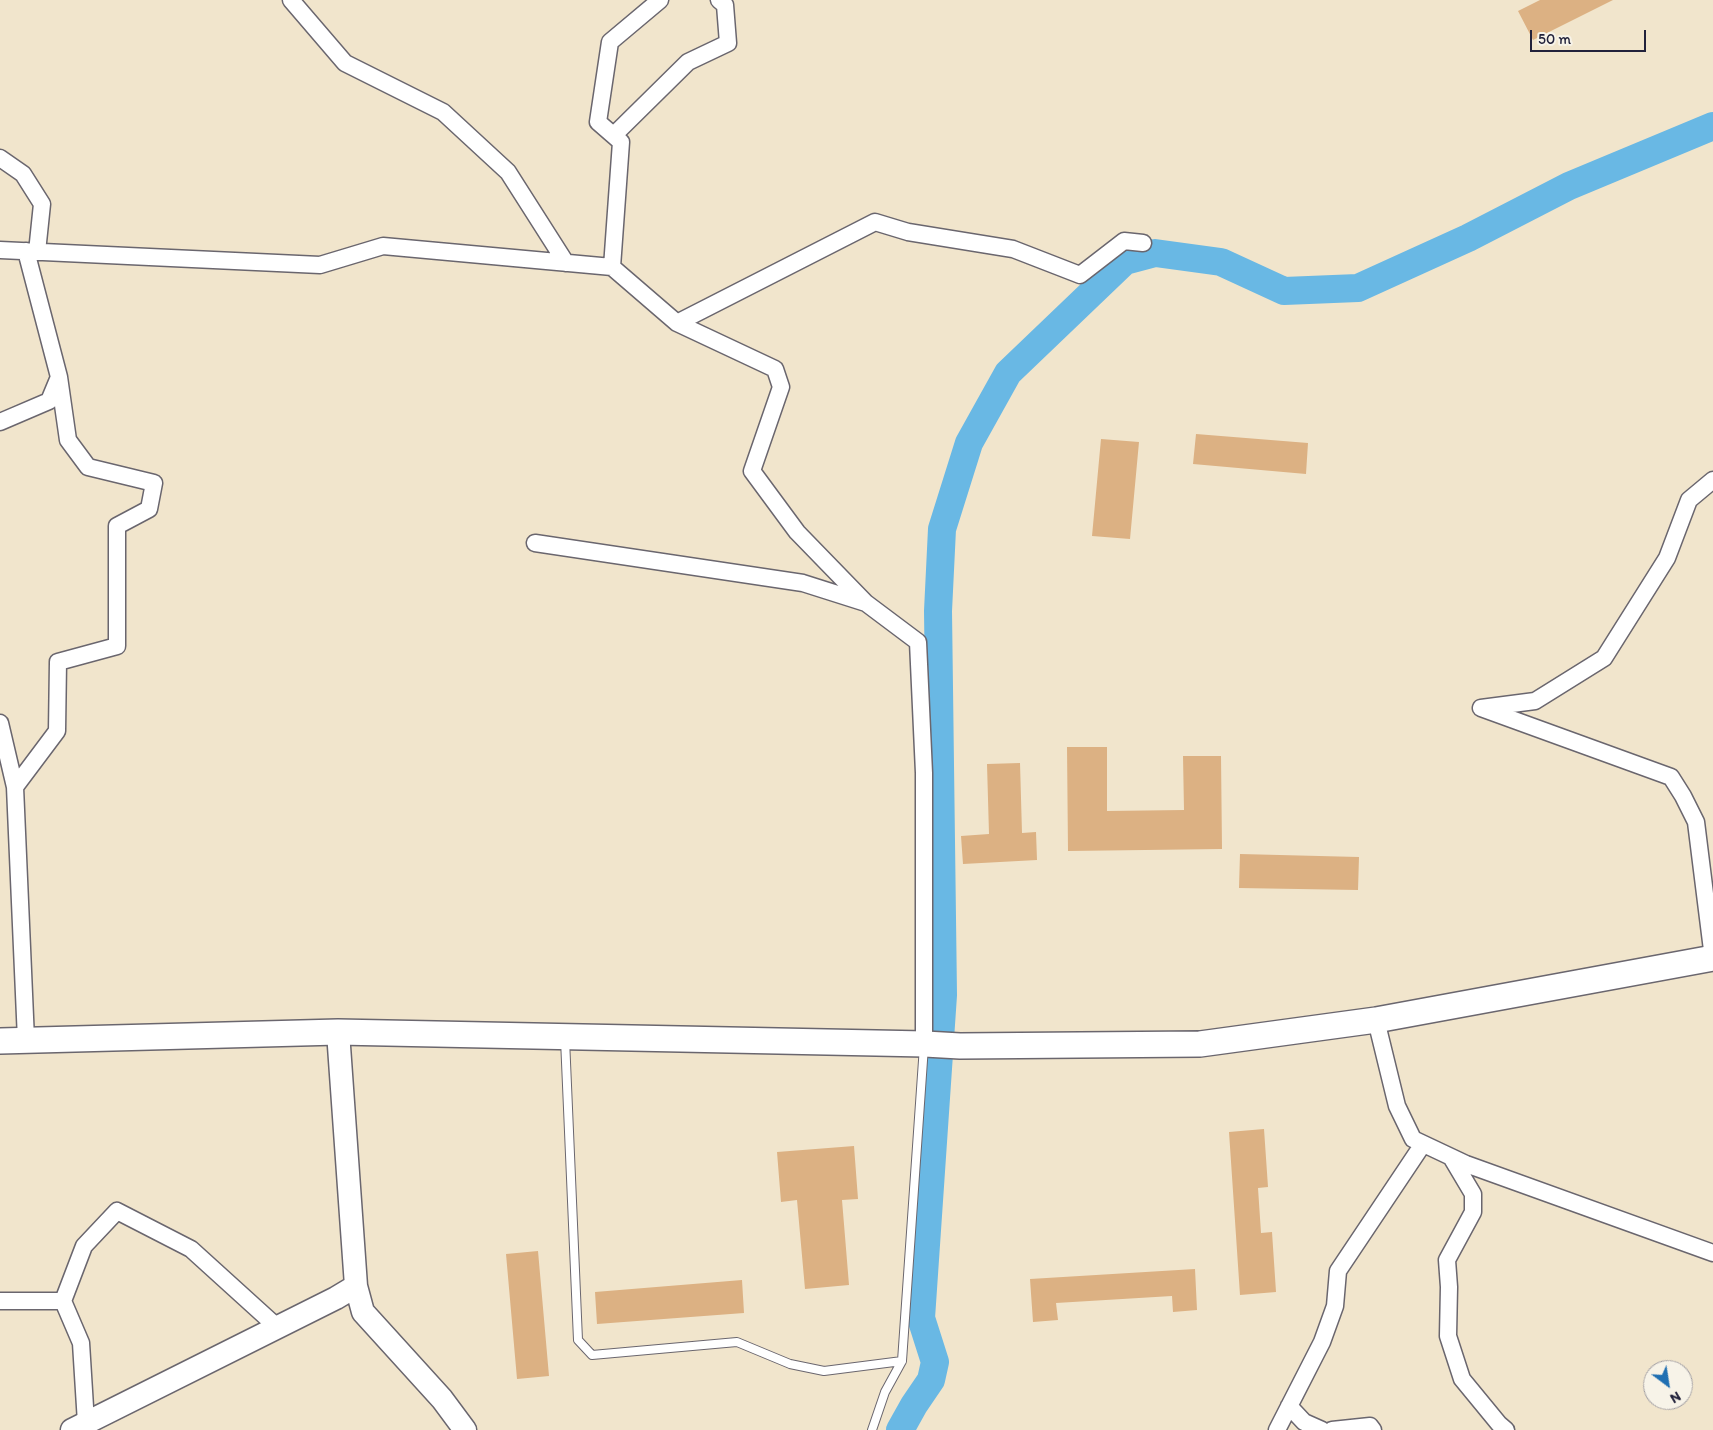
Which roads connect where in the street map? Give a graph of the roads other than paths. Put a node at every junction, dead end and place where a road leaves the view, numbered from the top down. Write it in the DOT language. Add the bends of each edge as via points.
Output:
graph roads {
  1 [pos="290,0"];
  2 [pos="660,0"];
  3 [pos="718,0"];
  4 [pos="614,135"];
  5 [pos="0,158"];
  6 [pos="1143,242"];
  7 [pos="0,250"];
  8 [pos="31,251"];
  9 [pos="566,263"];
  10 [pos="612,267"];
  11 [pos="677,323"];
  12 [pos="59,377"];
  13 [pos="0,422"];
  14 [pos="1713,480"];
  15 [pos="535,543"];
  16 [pos="866,604"];
  17 [pos="0,723"];
  18 [pos="15,787"];
  19 [pos="1713,958"];
  20 [pos="1376,1020"];
  21 [pos="338,1032"];
  22 [pos="565,1037"];
  23 [pos="26,1040"];
  24 [pos="0,1041"];
  25 [pos="924,1044"];
  26 [pos="1424,1144"];
  27 [pos="1451,1157"];
  28 [pos="1713,1253"];
  29 [pos="356,1286"];
  30 [pos="0,1301"];
  31 [pos="64,1301"];
  32 [pos="277,1328"];
  33 [pos="902,1361"];
  34 [pos="1289,1406"];
  35 [pos="79,1427"];
  36 [pos="466,1430"];
  37 [pos="872,1430"];
  38 [pos="1278,1430"];
  39 [pos="1322,1430"];
  40 [pos="1332,1430"];
  41 [pos="1373,1430"];
  42 [pos="1506,1430"];
  1 -- 9 [label="street" via="345,63 443,112 508,172"];
  2 -- 4 [label="street" via="610,42 598,122"];
  3 -- 4 [label="street" via="725,5 728,43 688,62"];
  4 -- 10 [label="street" via="621,142"];
  5 -- 8 [label="street" via="23,174 42,204"];
  6 -- 11 [label="street" via="1124,241 1080,275 1013,249 908,232 875,222"];
  7 -- 8 [label="street"];
  8 -- 9 [label="street" via="320,265 383,246"];
  8 -- 12 [label="street"];
  9 -- 10 [label="street"];
  10 -- 11 [label="street"];
  11 -- 16 [label="street" via="775,370 781,387 752,471 797,532"];
  12 -- 13 [label="street" via="49,400"];
  12 -- 18 [label="street" via="68,440 88,467 154,483 149,509 117,526 117,646 58,662 57,731"];
  14 -- 19 [label="street" via="1689,500 1667,558 1604,658 1535,701 1480,708 1670,777 1696,822"];
  15 -- 16 [label="street" via="802,583"];
  16 -- 25 [label="street" via="918,642 924,773"];
  17 -- 18 [label="street"];
  18 -- 23 [label="street"];
  19 -- 20 [label="main road"];
  20 -- 25 [label="main road" via="1200,1044"];
  20 -- 26 [label="street" via="1397,1106 1414,1139"];
  21 -- 22 [label="main road"];
  21 -- 23 [label="main road"];
  21 -- 29 [label="street"];
  22 -- 25 [label="main road"];
  22 -- 33 [label="lane" via="578,1340 592,1355 737,1342 790,1364 824,1371"];
  23 -- 24 [label="main road"];
  25 -- 33 [label="lane"];
  26 -- 27 [label="street"];
  26 -- 34 [label="street" via="1338,1271 1335,1306 1322,1342"];
  27 -- 28 [label="street"];
  27 -- 42 [label="street" via="1473,1194 1473,1212 1447,1260 1448,1336 1462,1379"];
  29 -- 32 [label="street"];
  29 -- 36 [label="street" via="363,1312"];
  30 -- 31 [label="street"];
  31 -- 32 [label="street" via="84,1246 117,1211 191,1249"];
  31 -- 35 [label="street" via="81,1343"];
  32 -- 35 [label="street"];
  33 -- 37 [label="lane"];
  34 -- 38 [label="street"];
  34 -- 39 [label="street" via="1304,1422"];
  40 -- 41 [label="street" via="1370,1426"];
}
